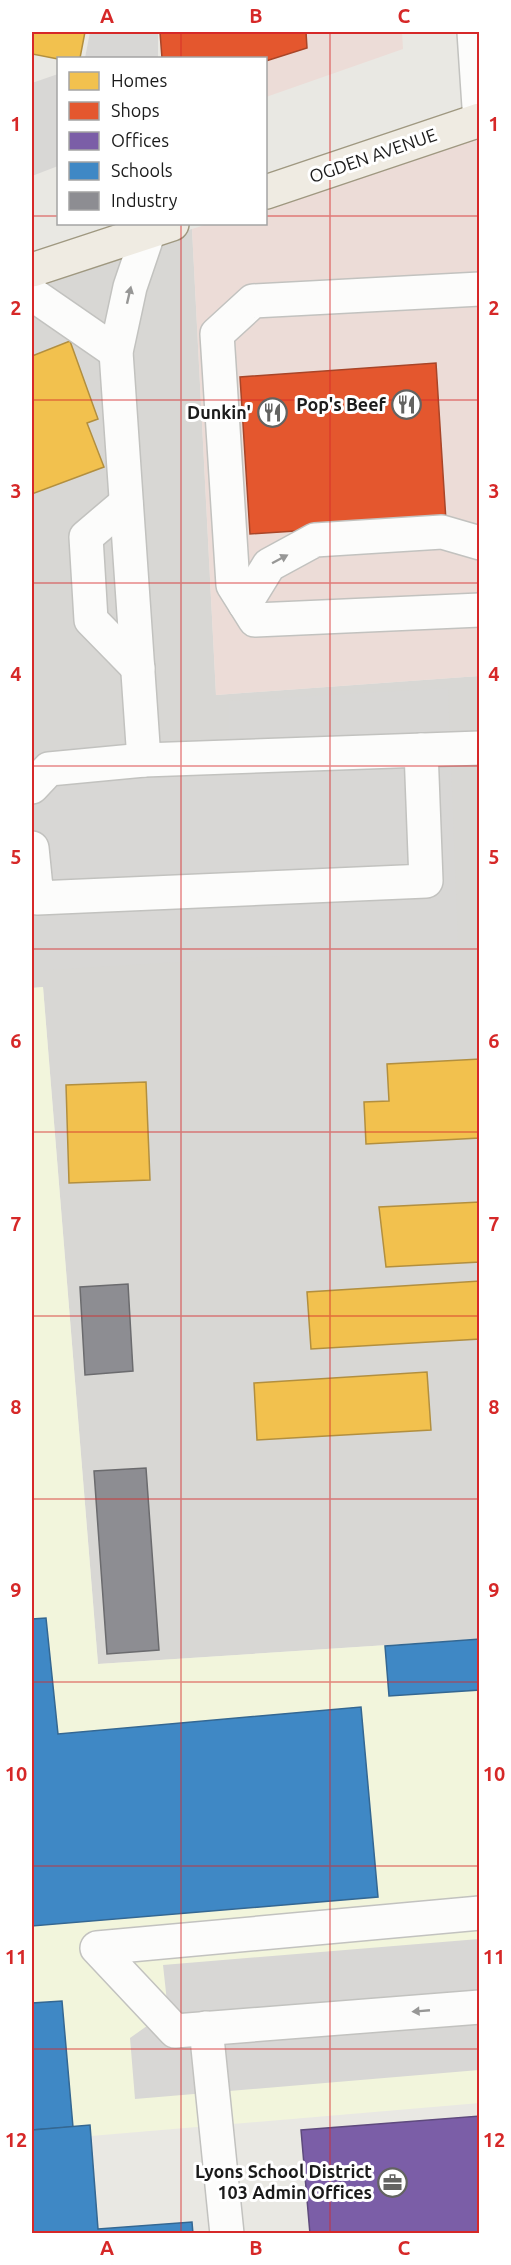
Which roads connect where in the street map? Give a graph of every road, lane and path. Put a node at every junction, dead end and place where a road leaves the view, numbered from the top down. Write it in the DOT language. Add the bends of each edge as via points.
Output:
graph roads {
  1 [pos="474,32"];
  2 [pos="480,121"];
  3 [pos="267,192"];
  4 [pos="160,227"];
  5 [pos="32,270"];
  6 [pos="480,289"];
  7 [pos="32,294"];
  8 [pos="116,352"];
  9 [pos="126,503"];
  10 [pos="480,543"];
  11 [pos="245,604"];
  12 [pos="480,610"];
  13 [pos="138,668"];
  14 [pos="480,748"];
  15 [pos="421,750"];
  16 [pos="144,760"];
  17 [pos="32,787"];
  18 [pos="32,848"];
  19 [pos="480,1913"];
  20 [pos="480,2007"];
  21 [pos="206,2028"];
  22 [pos="227,2234"];
  1 -- 2 [label="street"];
  2 -- 3 [label="main road, OGDEN AVENUE"];
  4 -- 5 [label="main road"];
  8 -- 4 [label="street, one-way" via="130,287"];
  6 -- 11 [label="street" via="252,301 217,334 233,585"];
  7 -- 8 [label="street"];
  8 -- 9 [label="street"];
  9 -- 13 [label="street"];
  9 -- 13 [label="street" via="86,537 91,620"];
  11 -- 10 [label="street, one-way" via="269,565 315,540 442,532"];
  11 -- 12 [label="street" via="255,620"];
  13 -- 16 [label="street"];
  14 -- 15 [label="street"];
  15 -- 16 [label="street"];
  15 -- 18 [label="street" via="426,881 37,898"];
  16 -- 17 [label="street" via="48,769"];
  19 -- 21 [label="street" via="98,1948 175,2031"];
  20 -- 21 [label="street, one-way"];
  21 -- 22 [label="street"];
}
